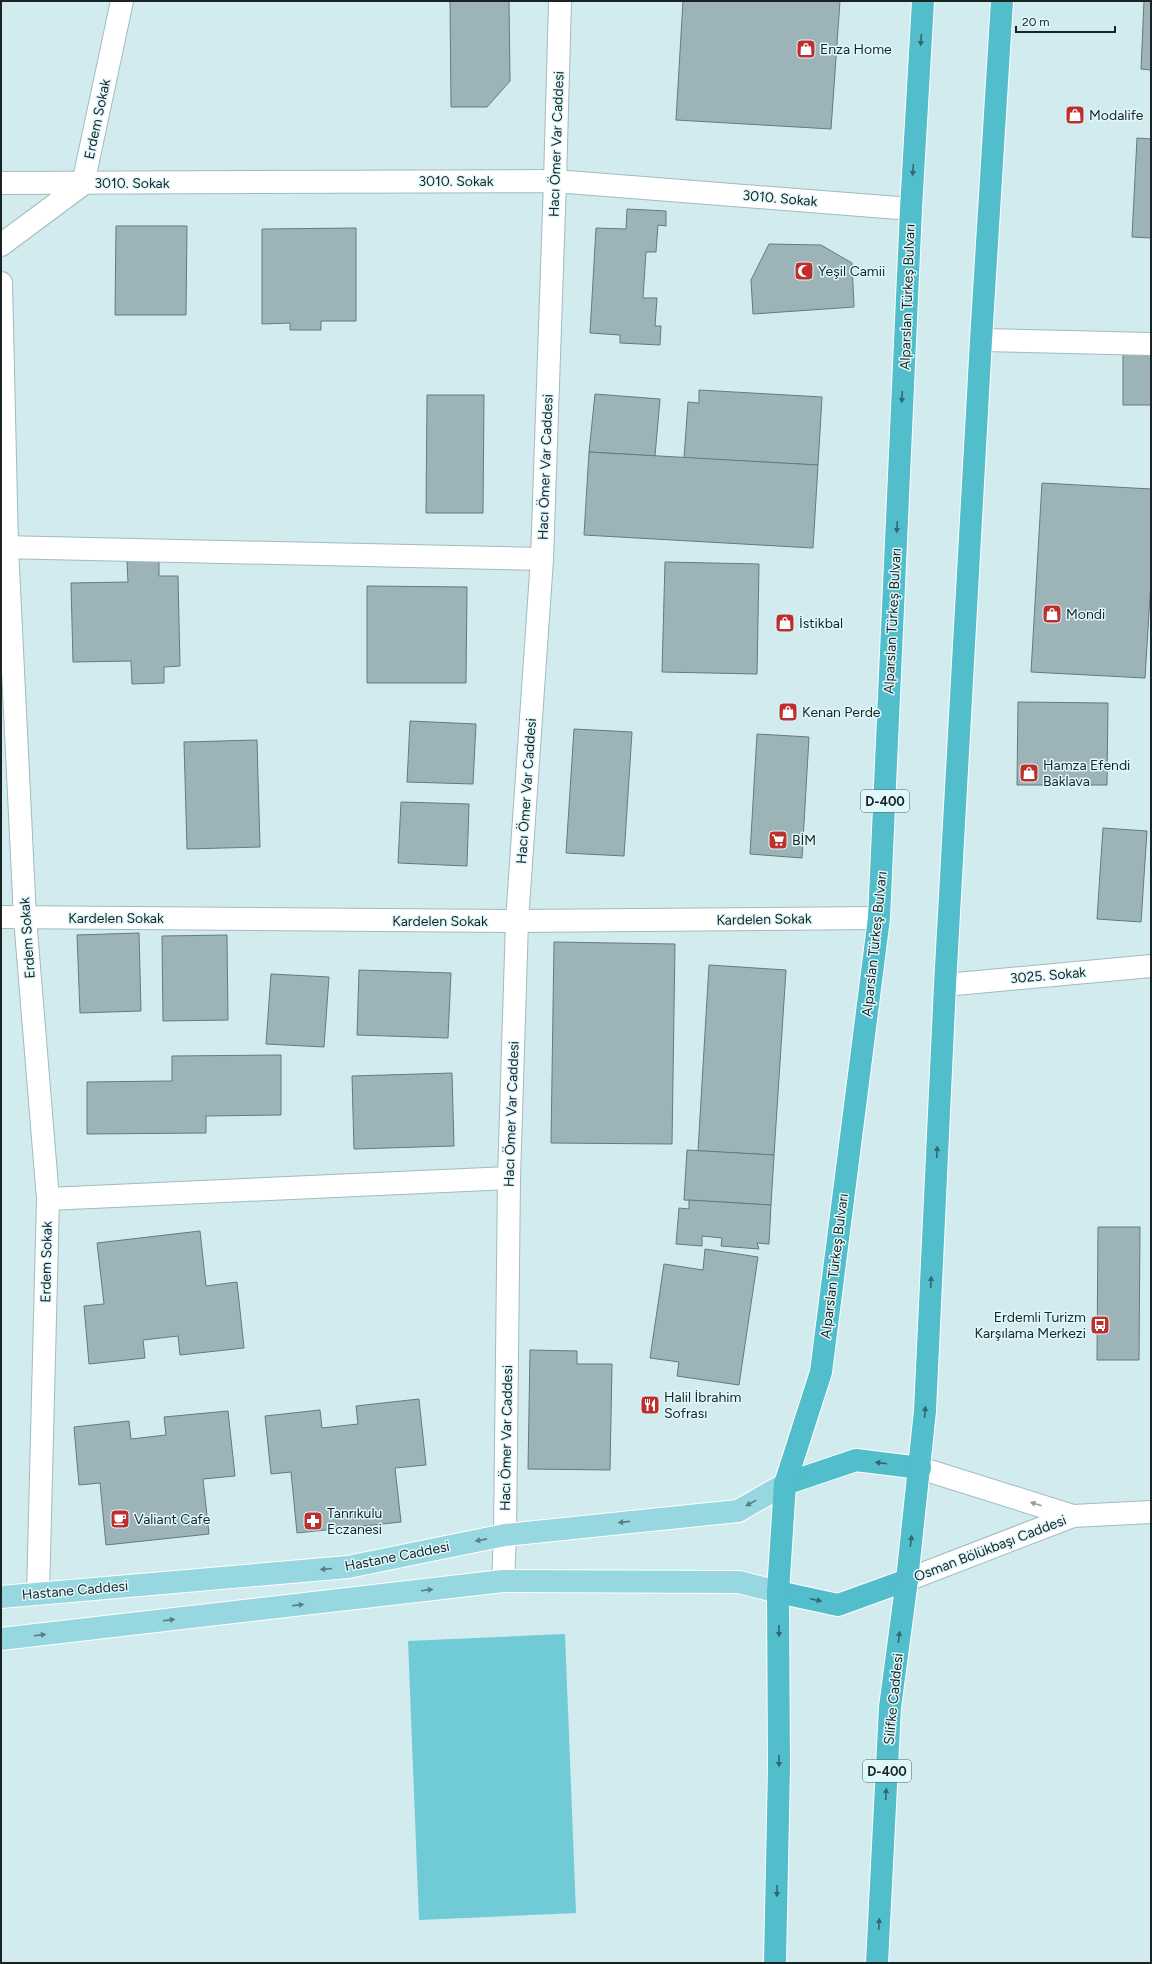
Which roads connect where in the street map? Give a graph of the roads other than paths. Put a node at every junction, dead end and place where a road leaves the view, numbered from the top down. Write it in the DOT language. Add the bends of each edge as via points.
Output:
graph roads {
  1 [pos="122,1"];
  2 [pos="560,1"];
  3 [pos="924,1"];
  4 [pos="1002,1"];
  5 [pos="555,180"];
  6 [pos="1,183"];
  7 [pos="84,184"];
  8 [pos="910,209"];
  9 [pos="1,244"];
  10 [pos="1,283"];
  11 [pos="981,340"];
  12 [pos="1151,344"];
  13 [pos="4,547"];
  14 [pos="542,559"];
  15 [pos="1,917"];
  16 [pos="25,918"];
  17 [pos="879,918"];
  18 [pos="517,921"];
  19 [pos="1151,966"];
  20 [pos="944,984"];
  21 [pos="509,1178"];
  22 [pos="48,1198"];
  23 [pos="920,1468"];
  24 [pos="785,1484"];
  25 [pos="1151,1512"];
  26 [pos="1073,1516"];
  27 [pos="505,1535"];
  28 [pos="907,1580"];
  29 [pos="503,1581"];
  30 [pos="778,1592"];
  31 [pos="38,1594"];
  32 [pos="1,1597"];
  33 [pos="1,1639"];
  34 [pos="776,1963"];
  35 [pos="877,1963"];
  1 -- 7 [label="street, Erdem Sokak"];
  2 -- 5 [label="street, Hacı Ömer Var Caddesi"];
  3 -- 8 [label="highway, Alparslan Türkeş Bulvarı / D-400, one-way"];
  4 -- 11 [label="highway, D-400"];
  5 -- 7 [label="street, 3010. Sokak"];
  5 -- 8 [label="street, 3010. Sokak"];
  5 -- 14 [label="street, Hacı Ömer Var Caddesi"];
  6 -- 7 [label="street, 3010. Sokak"];
  7 -- 9 [label="street"];
  8 -- 17 [label="highway, Alparslan Türkeş Bulvarı / D-400, one-way"];
  10 -- 13 [label="street, Erdem Sokak"];
  11 -- 12 [label="street"];
  11 -- 20 [label="highway, D-400"];
  13 -- 14 [label="street"];
  13 -- 16 [label="street, Erdem Sokak"];
  14 -- 18 [label="street, Hacı Ömer Var Caddesi"];
  15 -- 16 [label="street, Kardelen Sokak"];
  16 -- 18 [label="street, Kardelen Sokak"];
  16 -- 22 [label="street, Erdem Sokak"];
  17 -- 18 [label="street, Kardelen Sokak"];
  17 -- 24 [label="highway, Alparslan Türkeş Bulvarı / D-400" via="821,1372"];
  18 -- 21 [label="street, Hacı Ömer Var Caddesi"];
  19 -- 20 [label="street, 3025. Sokak"];
  23 -- 20 [label="highway, D-400, one-way" via="925,1411"];
  21 -- 22 [label="street"];
  21 -- 27 [label="street, Hacı Ömer Var Caddesi"];
  22 -- 31 [label="street, Erdem Sokak"];
  23 -- 24 [label="highway, one-way" via="856,1460"];
  26 -- 23 [label="street, Osman Bölükbaşı Caddesi, one-way"];
  28 -- 23 [label="highway, D-400, one-way"];
  24 -- 27 [label="main road, Hastane Caddesi, one-way" via="738,1511"];
  24 -- 30 [label="highway, Alparslan Türkeş Bulvarı / D-400"];
  25 -- 26 [label="street, Osman Bölükbaşı Caddesi"];
  26 -- 28 [label="street, Osman Bölükbaşı Caddesi"];
  27 -- 29 [label="street, Hacı Ömer Var Caddesi"];
  27 -- 31 [label="main road, Hastane Caddesi, one-way" via="348,1567"];
  30 -- 28 [label="highway, one-way" via="838,1605"];
  35 -- 28 [label="highway, Silifke Caddesi / D-400, one-way" via="890,1707"];
  29 -- 30 [label="main road" via="739,1582"];
  33 -- 29 [label="main road, one-way"];
  30 -- 34 [label="highway, D-400, one-way"];
  31 -- 32 [label="main road, Hastane Caddesi"];
}
